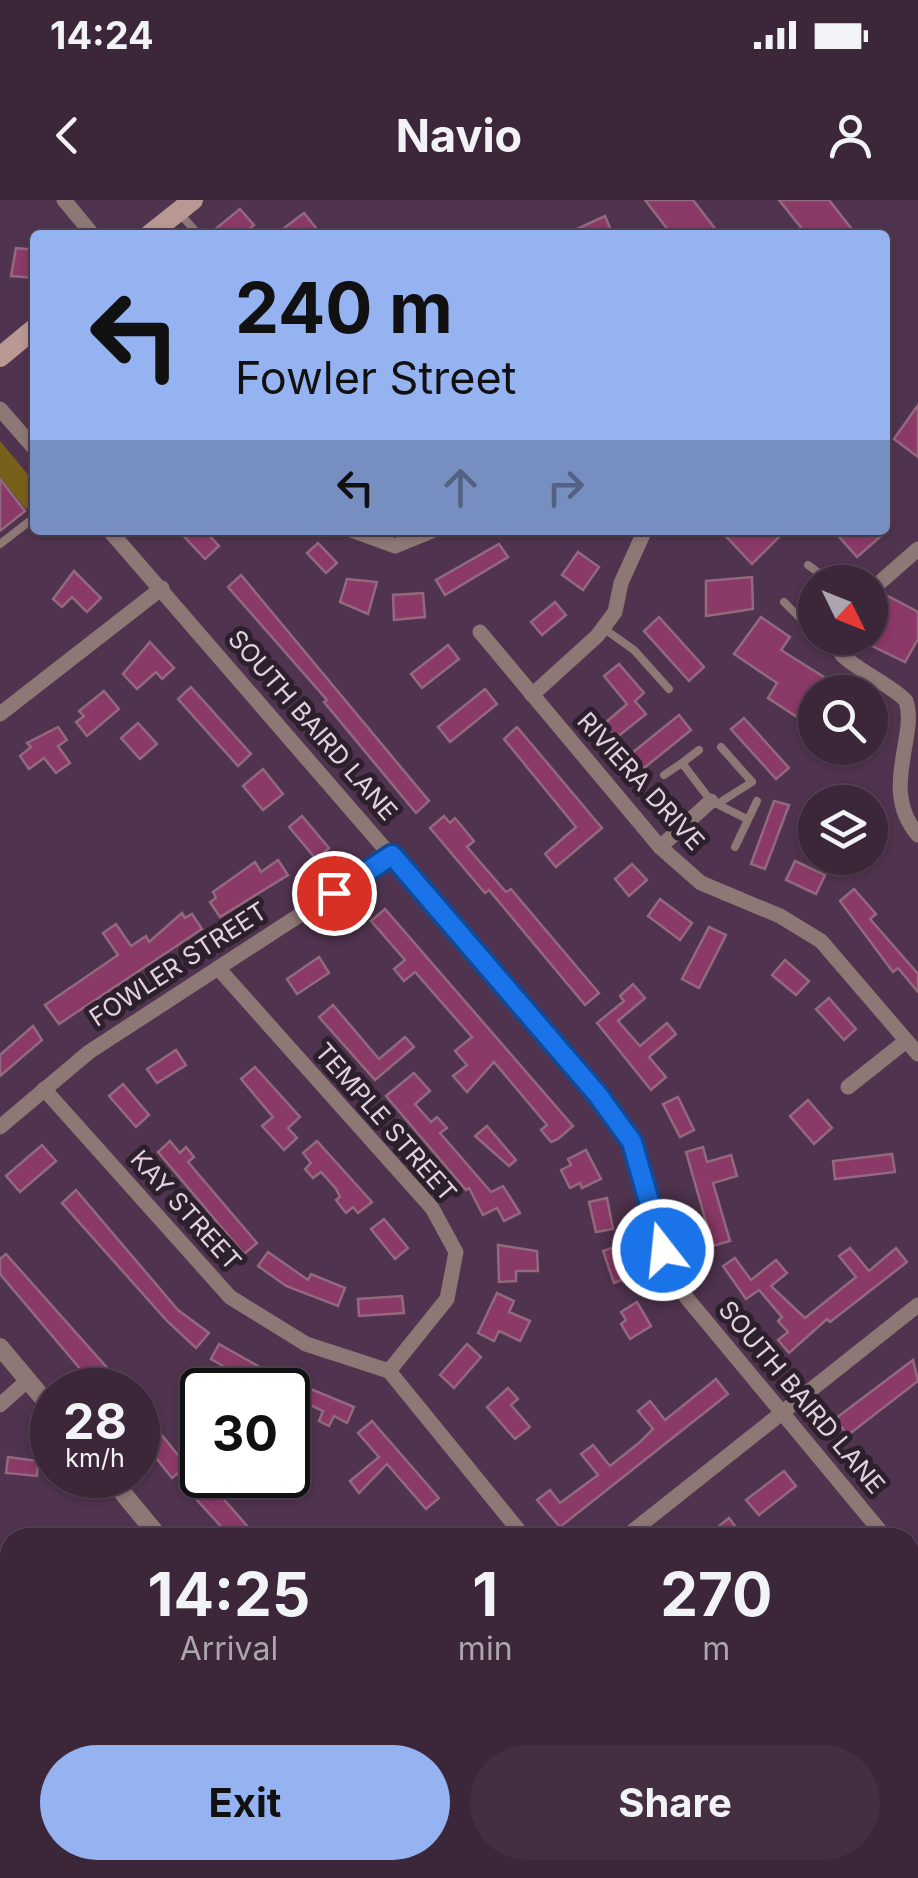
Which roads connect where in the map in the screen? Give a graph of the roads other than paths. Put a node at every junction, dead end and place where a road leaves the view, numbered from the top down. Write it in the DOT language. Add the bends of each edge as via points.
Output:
graph roads {
  1 [pos="64,200"];
  2 [pos="185,206"];
  3 [pos="88,230"];
  4 [pos="155,230"];
  5 [pos="197,230"];
  6 [pos="30,332"];
  7 [pos="0,356"];
  8 [pos="2,415"];
  9 [pos="30,444"];
  10 [pos="30,521"];
  11 [pos="113,535"];
  12 [pos="365,535"];
  13 [pos="422,535"];
  14 [pos="643,535"];
  15 [pos="0,544"];
  16 [pos="918,549"];
  17 [pos="888,575"];
  18 [pos="162,588"];
  19 [pos="784,602"];
  20 [pos="798,616"];
  21 [pos="603,628"];
  22 [pos="480,632"];
  23 [pos="842,655"];
  24 [pos="669,689"];
  25 [pos="532,695"];
  26 [pos="0,714"];
  27 [pos="721,748"];
  28 [pos="699,750"];
  29 [pos="682,763"];
  30 [pos="664,776"];
  31 [pos="757,801"];
  32 [pos="715,802"];
  33 [pos="747,819"];
  34 [pos="918,835"];
  35 [pos="660,846"];
  36 [pos="735,847"];
  37 [pos="392,855"];
  38 [pos="218,968"];
  39 [pos="906,1041"];
  40 [pos="918,1054"];
  41 [pos="848,1087"];
  42 [pos="44,1089"];
  43 [pos="0,1126"];
  44 [pos="918,1305"];
  45 [pos="0,1347"];
  46 [pos="389,1371"];
  47 [pos="28,1380"];
  48 [pos="30,1382"];
  49 [pos="0,1405"];
  50 [pos="782,1413"];
  51 [pos="127,1498"];
  52 [pos="152,1528"];
  53 [pos="518,1528"];
  54 [pos="637,1528"];
  55 [pos="878,1528"];
  1 -- 3 [label="street"];
  2 -- 4 [label="main road"];
  2 -- 5 [label="lane"];
  6 -- 7 [label="main road"];
  8 -- 9 [label="street"];
  10 -- 15 [label="lane"];
  11 -- 18 [label="street, SOUTH BAIRD LANE"];
  12 -- 13 [label="street" via="395,546"];
  14 -- 21 [label="street"];
  16 -- 17 [label="street"];
  18 -- 26 [label="street"];
  18 -- 37 [label="street, SOUTH BAIRD LANE"];
  19 -- 20 [label="lane"];
  21 -- 24 [label="lane"];
  21 -- 25 [label="street"];
  22 -- 25 [label="street, RIVIERA DRIVE"];
  23 -- 34 [label="street" via="906,700 914,724 901,785 906,822"];
  25 -- 35 [label="street, RIVIERA DRIVE"];
  27 -- 32 [label="lane" via="752,782"];
  28 -- 29 [label="lane"];
  29 -- 30 [label="lane"];
  29 -- 32 [label="lane"];
  31 -- 33 [label="lane"];
  32 -- 33 [label="lane"];
  32 -- 35 [label="street"];
  33 -- 36 [label="lane"];
  35 -- 39 [label="street, RIVIERA DRIVE" via="701,883 821,941"];
  37 -- 38 [label="street, FOWLER STREET"];
  37 -- 50 [label="street, SOUTH BAIRD LANE" via="632,1142 663,1250 686,1298"];
  38 -- 42 [label="street, FOWLER STREET"];
  38 -- 46 [label="street, TEMPLE STREET" via="432,1208 456,1252 447,1299"];
  39 -- 40 [label="street, RIVIERA DRIVE"];
  39 -- 41 [label="street"];
  42 -- 43 [label="street, FOWLER STREET"];
  42 -- 46 [label="street, KAY STREET" via="230,1297 306,1344"];
  44 -- 50 [label="street"];
  45 -- 47 [label="street"];
  46 -- 53 [label="street"];
  47 -- 48 [label="street"];
  47 -- 49 [label="street"];
  50 -- 54 [label="street"];
  50 -- 55 [label="street, SOUTH BAIRD LANE"];
  51 -- 52 [label="street"];
}
